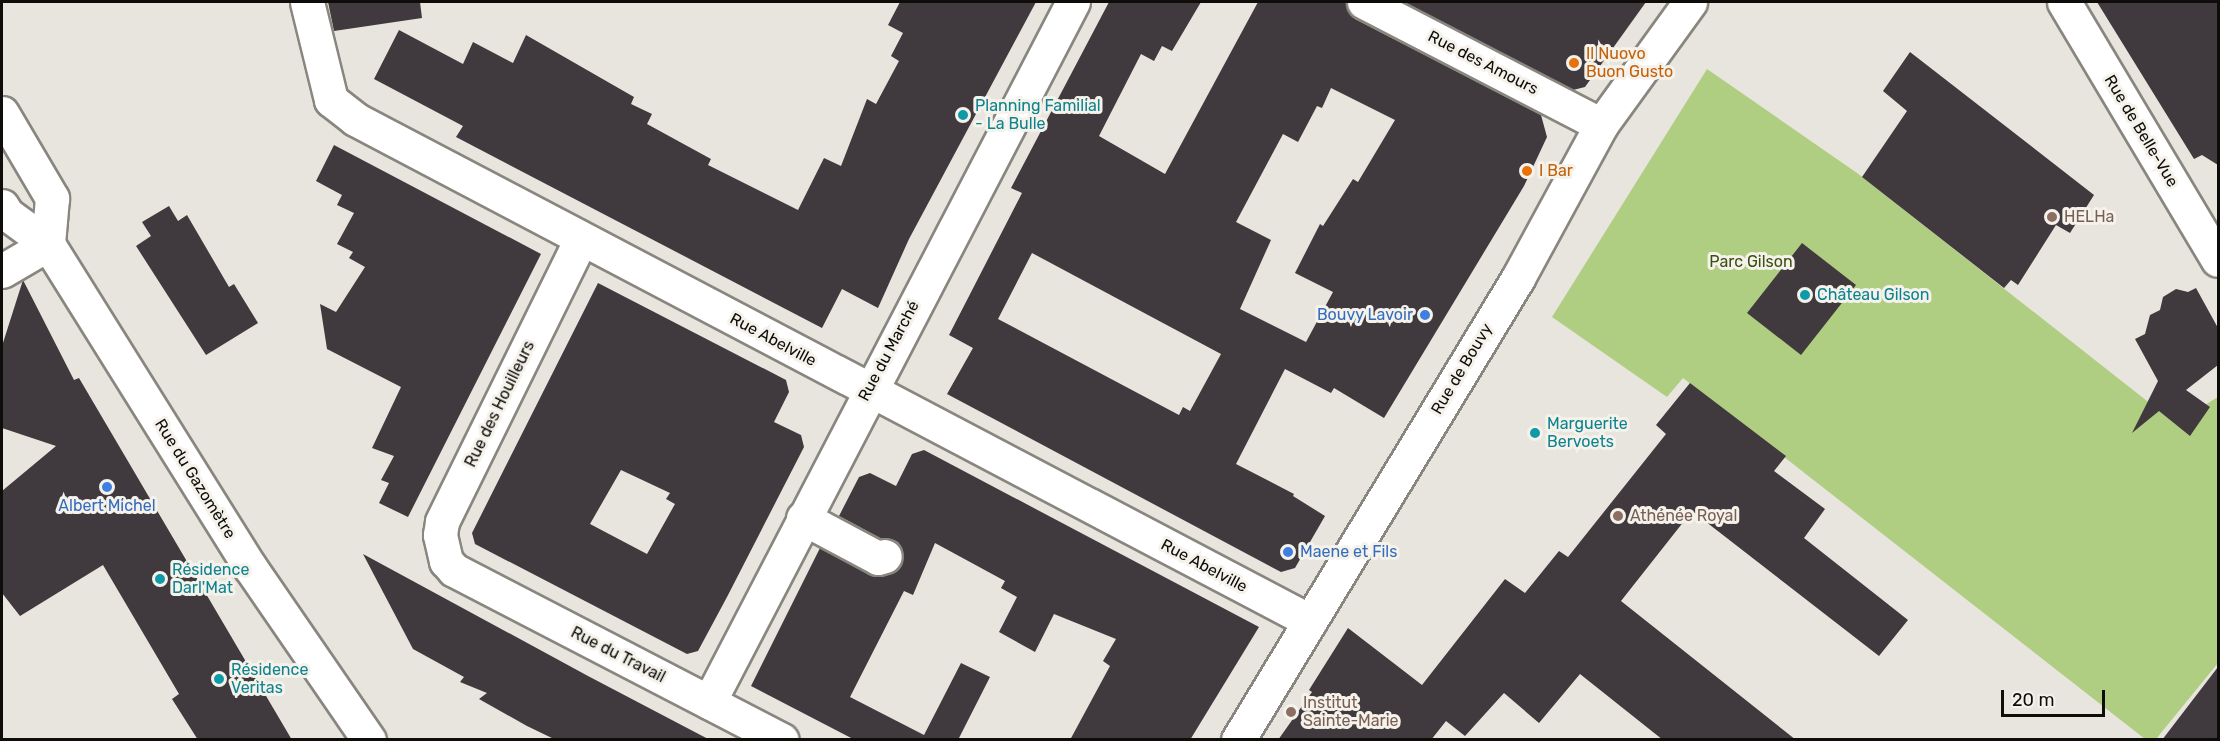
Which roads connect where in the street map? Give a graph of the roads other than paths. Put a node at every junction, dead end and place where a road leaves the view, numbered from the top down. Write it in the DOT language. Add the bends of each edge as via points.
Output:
graph roads {
  1 [pos="308,2"];
  2 [pos="1073,2"];
  3 [pos="1364,2"];
  4 [pos="1690,2"];
  5 [pos="2064,2"];
  6 [pos="2,113"];
  7 [pos="1601,125"];
  8 [pos="2,206"];
  9 [pos="581,239"];
  10 [pos="48,244"];
  11 [pos="2218,260"];
  12 [pos="2,271"];
  13 [pos="868,390"];
  14 [pos="802,518"];
  15 [pos="885,556"];
  16 [pos="454,570"];
  17 [pos="1310,621"];
  18 [pos="709,702"];
  19 [pos="369,740"];
  20 [pos="782,740"];
  21 [pos="1239,740"];
  1 -- 9 [label="street, Rue Abelville" via="331,100 355,119"];
  2 -- 13 [label="street, Rue du Marché"];
  3 -- 7 [label="street, Rue des Amours"];
  4 -- 7 [label="street, Rue de Bouvy"];
  5 -- 11 [label="street, Rue de Belle-Vue"];
  6 -- 10 [label="street" via="52,198"];
  7 -- 17 [label="street, Rue de Bouvy" via="1518,278"];
  8 -- 10 [label="street, Rue du Gazomètre"];
  9 -- 13 [label="street, Rue Abelville"];
  9 -- 16 [label="street, Rue des Houilleurs" via="442,522 442,549"];
  10 -- 12 [label="street"];
  10 -- 19 [label="street, Rue du Gazomètre" via="250,567"];
  13 -- 14 [label="street, Rue du Marché"];
  13 -- 17 [label="street, Rue Abelville"];
  14 -- 15 [label="street" via="878,558"];
  14 -- 18 [label="street, Rue du Marché"];
  16 -- 18 [label="street, Rue du Travail"];
  17 -- 21 [label="street, Rue de Bouvy"];
  18 -- 20 [label="street, Rue du Travail"];
}
